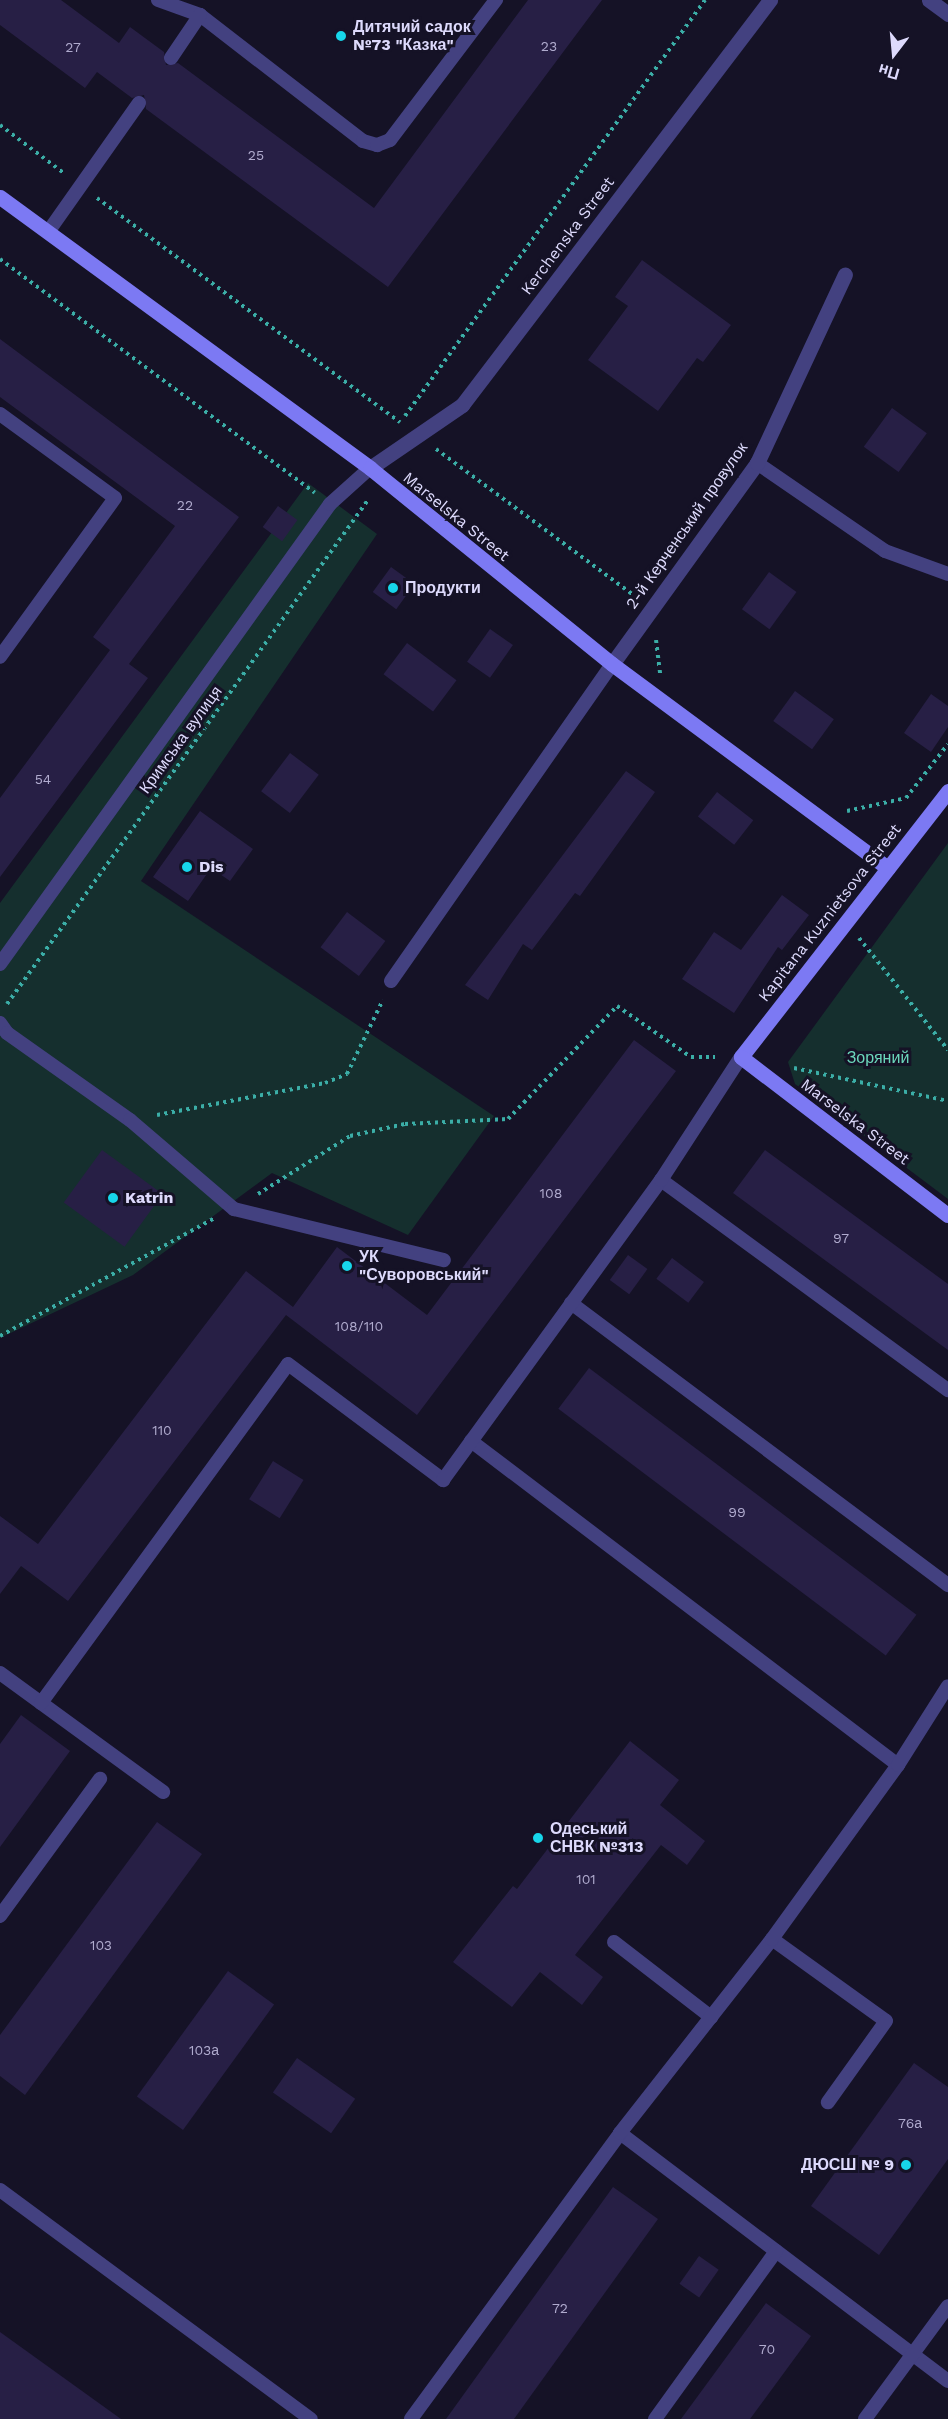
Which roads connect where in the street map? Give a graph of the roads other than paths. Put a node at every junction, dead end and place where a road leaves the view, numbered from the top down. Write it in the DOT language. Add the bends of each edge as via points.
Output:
graph roads {
  1 [pos="159,0"];
  2 [pos="496,0"];
  3 [pos="770,0"];
  4 [pos="929,0"];
  5 [pos="948,14"];
  6 [pos="200,15"];
  7 [pos="171,58"];
  8 [pos="139,103"];
  9 [pos="0,197"];
  10 [pos="48,232"];
  11 [pos="845,274"];
  12 [pos="0,414"];
  13 [pos="757,464"];
  14 [pos="370,468"];
  15 [pos="948,574"];
  16 [pos="0,657"];
  17 [pos="612,664"];
  18 [pos="948,791"];
  19 [pos="888,868"];
  20 [pos="0,964"];
  21 [pos="391,981"];
  22 [pos="0,1023"];
  23 [pos="741,1057"];
  24 [pos="661,1180"];
  25 [pos="948,1215"];
  26 [pos="444,1260"];
  27 [pos="571,1303"];
  28 [pos="948,1390"];
  29 [pos="471,1441"];
  30 [pos="948,1586"];
  31 [pos="0,1673"];
  32 [pos="948,1686"];
  33 [pos="41,1703"];
  34 [pos="898,1765"];
  35 [pos="100,1779"];
  36 [pos="163,1792"];
  37 [pos="0,1916"];
  38 [pos="772,1939"];
  39 [pos="614,1942"];
  40 [pos="711,2017"];
  41 [pos="828,2102"];
  42 [pos="620,2133"];
  43 [pos="0,2190"];
  44 [pos="776,2251"];
  45 [pos="948,2306"];
  46 [pos="912,2355"];
  47 [pos="948,2382"];
  48 [pos="310,2419"];
  49 [pos="411,2419"];
  50 [pos="655,2419"];
  51 [pos="865,2419"];
  1 -- 6 [label="lane"];
  2 -- 6 [label="lane" via="390,140 377,145 363,141"];
  3 -- 14 [label="street, Kerchenska Street" via="462,405"];
  4 -- 5 [label="street"];
  6 -- 7 [label="lane"];
  8 -- 10 [label="lane"];
  9 -- 10 [label="street, Marselska Street"];
  10 -- 14 [label="street, Marselska Street"];
  11 -- 13 [label="street, 2-й Керченський провулок"];
  12 -- 16 [label="lane" via="115,498"];
  13 -- 15 [label="lane" via="885,551"];
  13 -- 17 [label="street, 2-й Керченський провулок"];
  14 -- 17 [label="street, Marselska Street"];
  14 -- 20 [label="lane" via="330,504"];
  17 -- 19 [label="street, Marselska Street"];
  17 -- 21 [label="lane"];
  18 -- 19 [label="street, Kapitana Kuznietsova Street"];
  19 -- 23 [label="street, Kapitana Kuznietsova Street"];
  22 -- 26 [label="lane" via="7,1033 130,1120 234,1209"];
  23 -- 24 [label="lane"];
  23 -- 25 [label="street, Marselska Street"];
  24 -- 27 [label="lane"];
  24 -- 28 [label="lane"];
  27 -- 29 [label="lane"];
  27 -- 30 [label="lane"];
  29 -- 33 [label="lane" via="443,1480 288,1364"];
  29 -- 34 [label="lane"];
  31 -- 33 [label="lane"];
  32 -- 34 [label="lane"];
  33 -- 36 [label="lane"];
  34 -- 38 [label="lane"];
  35 -- 37 [label="lane"];
  38 -- 40 [label="lane"];
  38 -- 41 [label="lane" via="886,2021"];
  39 -- 40 [label="lane"];
  40 -- 42 [label="lane"];
  42 -- 44 [label="lane"];
  42 -- 49 [label="lane"];
  43 -- 48 [label="lane"];
  44 -- 46 [label="lane"];
  44 -- 50 [label="lane"];
  45 -- 46 [label="lane"];
  46 -- 47 [label="lane"];
  46 -- 51 [label="lane"];
}
